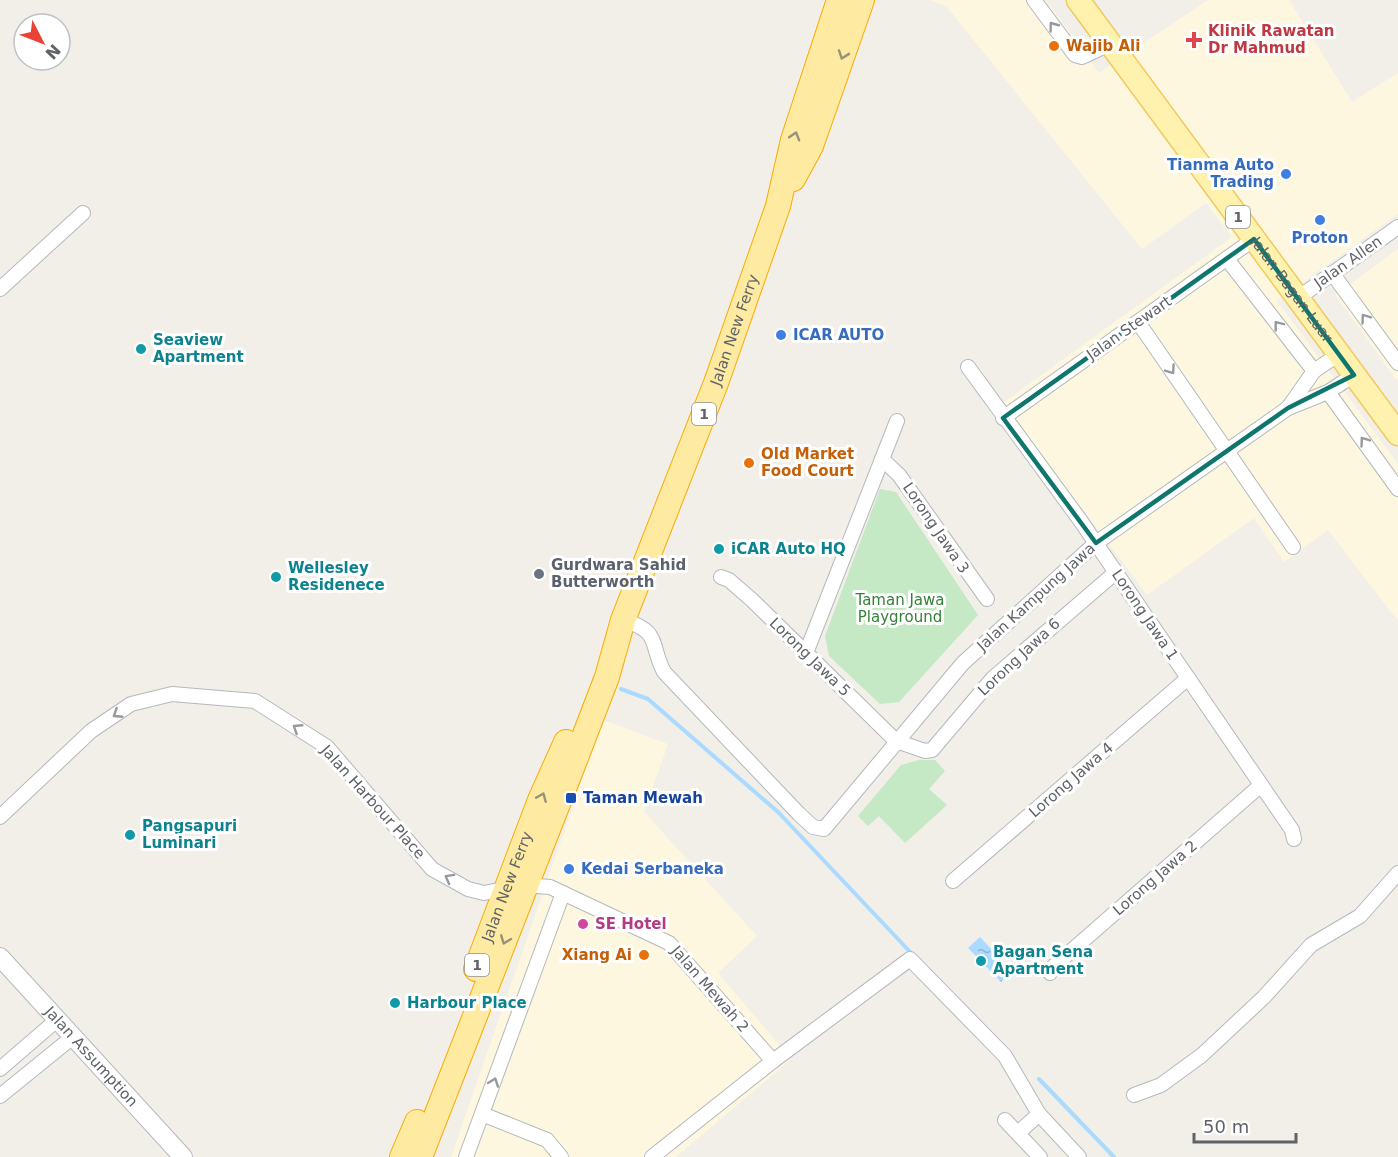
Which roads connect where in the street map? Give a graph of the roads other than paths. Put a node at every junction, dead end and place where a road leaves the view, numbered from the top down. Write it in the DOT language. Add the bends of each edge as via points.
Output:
graph roads {
  1 [pos="839,0"];
  2 [pos="862,0"];
  3 [pos="1034,0"];
  4 [pos="1078,0"];
  5 [pos="1110,44"];
  6 [pos="778,206"];
  7 [pos="83,213"];
  8 [pos="1398,227"];
  9 [pos="1254,239"];
  10 [pos="1227,259"];
  11 [pos="1332,273"];
  12 [pos="0,290"];
  13 [pos="1298,298"];
  14 [pos="1138,322"];
  15 [pos="1339,354"];
  16 [pos="1398,363"];
  17 [pos="968,367"];
  18 [pos="1314,371"];
  19 [pos="1354,375"];
  20 [pos="1328,392"];
  21 [pos="1287,408"];
  22 [pos="1004,418"];
  23 [pos="897,421"];
  24 [pos="1398,434"];
  25 [pos="1227,451"];
  26 [pos="882,459"];
  27 [pos="1398,489"];
  28 [pos="1096,543"];
  29 [pos="1293,547"];
  30 [pos="1116,572"];
  31 [pos="722,577"];
  32 [pos="987,599"];
  33 [pos="623,620"];
  34 [pos="806,653"];
  35 [pos="1188,678"];
  36 [pos="896,741"];
  37 [pos="1261,785"];
  38 [pos="0,817"];
  39 [pos="1294,839"];
  40 [pos="1398,873"];
  41 [pos="953,881"];
  42 [pos="515,888"];
  43 [pos="563,893"];
  44 [pos="0,957"];
  45 [pos="1050,972"];
  46 [pos="58,1019"];
  47 [pos="74,1036"];
  48 [pos="772,1061"];
  49 [pos="0,1069"];
  50 [pos="444,1076"];
  51 [pos="1134,1095"];
  52 [pos="0,1096"];
  53 [pos="482,1114"];
  54 [pos="1039,1114"];
  55 [pos="1005,1120"];
  56 [pos="1018,1133"];
  57 [pos="183,1157"];
  58 [pos="402,1157"];
  59 [pos="420,1157"];
  60 [pos="466,1157"];
  61 [pos="561,1157"];
  62 [pos="652,1157"];
  63 [pos="1040,1157"];
  64 [pos="1079,1157"];
  6 -- 1 [label="highway, Jalan New Ferry / 1, one-way" via="793,140"];
  2 -- 6 [label="highway, Jalan New Ferry / 1, one-way" via="811,146"];
  5 -- 3 [label="street, one-way" via="1082,57 1075,55"];
  4 -- 5 [label="main road, Jalan Bagan Luar / 1"];
  5 -- 9 [label="main road, Jalan Bagan Luar / 1"];
  6 -- 33 [label="highway, Jalan New Ferry / 1" via="693,443"];
  7 -- 12 [label="street"];
  8 -- 11 [label="street, Jalan Allen"];
  9 -- 10 [label="street, Jalan Stewart"];
  9 -- 13 [label="main road, Jalan Bagan Luar / 1"];
  10 -- 14 [label="street, Jalan Stewart"];
  18 -- 10 [label="street, one-way"];
  11 -- 13 [label="street, Jalan Allen"];
  16 -- 11 [label="street, one-way"];
  13 -- 15 [label="main road, Jalan Bagan Luar / 1"];
  14 -- 22 [label="street, Jalan Stewart"];
  14 -- 25 [label="street, one-way"];
  15 -- 18 [label="street, Jalan Kampung Jawa"];
  15 -- 19 [label="main road, Jalan Bagan Luar / 1"];
  17 -- 22 [label="street, Lorong Jawa 1"];
  18 -- 21 [label="street, Jalan Kampung Jawa"];
  19 -- 20 [label="street, Jalan Kampung Jawa"];
  19 -- 24 [label="main road, Jalan Bagan Luar / 1"];
  20 -- 21 [label="street, Jalan Kampung Jawa"];
  27 -- 20 [label="street, one-way"];
  21 -- 25 [label="street, Jalan Kampung Jawa"];
  22 -- 28 [label="street, Lorong Jawa 1"];
  23 -- 26 [label="street"];
  25 -- 28 [label="street, Jalan Kampung Jawa"];
  25 -- 29 [label="street"];
  26 -- 32 [label="street, Lorong Jawa 3" via="899,475"];
  26 -- 34 [label="street"];
  28 -- 30 [label="street, Lorong Jawa 1"];
  28 -- 36 [label="street, Jalan Kampung Jawa" via="963,663"];
  30 -- 35 [label="street, Lorong Jawa 1"];
  30 -- 36 [label="street, Lorong Jawa 6" via="993,678 932,750"];
  31 -- 34 [label="street, Lorong Jawa 5" via="737,586"];
  33 -- 36 [label="street, Jalan Kampung Jawa" via="639,625 651,635 664,672 813,827 824,829"];
  33 -- 42 [label="highway, Jalan New Ferry / 1" via="607,677"];
  34 -- 36 [label="street, Lorong Jawa 5"];
  35 -- 37 [label="street, Lorong Jawa 1"];
  35 -- 41 [label="street, Lorong Jawa 4"];
  37 -- 39 [label="street, Lorong Jawa 1"];
  37 -- 45 [label="street, Lorong Jawa 2"];
  42 -- 38 [label="street, Jalan Harbour Place, one-way" via="484,893 468,889 432,869 327,747 255,701 172,694 131,704 91,731"];
  40 -- 51 [label="street" via="1360,916 1311,945 1264,997 1202,1055 1161,1084"];
  42 -- 43 [label="street, Jalan Mewah 2" via="549,887"];
  42 -- 50 [label="highway, Jalan New Ferry / 1"];
  43 -- 48 [label="street, Jalan Mewah 2" via="669,943"];
  53 -- 43 [label="street, one-way"];
  44 -- 46 [label="street, Jalan Assumption"];
  46 -- 47 [label="street, Jalan Assumption"];
  46 -- 49 [label="street"];
  47 -- 52 [label="street"];
  47 -- 57 [label="street, Jalan Assumption"];
  48 -- 54 [label="street" via="910,959 1005,1056"];
  48 -- 62 [label="street"];
  50 -- 58 [label="highway, Jalan New Ferry / 1"];
  50 -- 59 [label="highway, Jalan New Ferry / 1"];
  53 -- 60 [label="street"];
  53 -- 61 [label="street" via="547,1140"];
  54 -- 56 [label="street"];
  54 -- 64 [label="street"];
  55 -- 56 [label="street"];
  56 -- 63 [label="street"];
}
